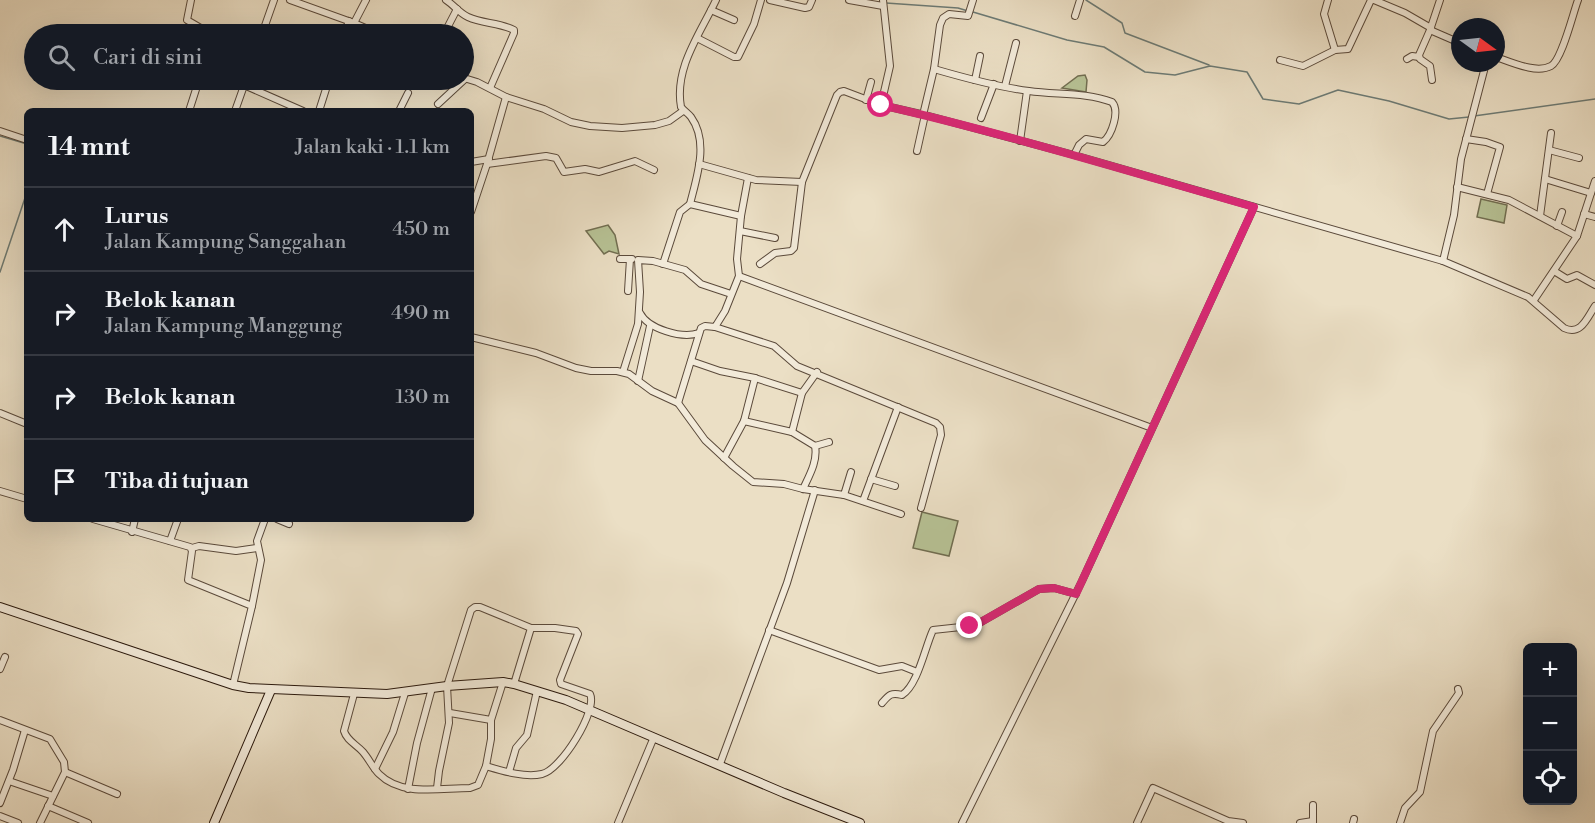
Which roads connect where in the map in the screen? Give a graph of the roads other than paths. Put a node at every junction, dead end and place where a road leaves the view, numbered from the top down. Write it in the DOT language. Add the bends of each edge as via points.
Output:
graph roads {
  1 [pos="191,0"];
  2 [pos="274,0"];
  3 [pos="290,0"];
  4 [pos="366,0"];
  5 [pos="446,0"];
  6 [pos="716,0"];
  7 [pos="761,0"];
  8 [pos="770,0"];
  9 [pos="812,0"];
  10 [pos="849,0"];
  11 [pos="973,0"];
  12 [pos="1080,0"];
  13 [pos="1328,0"];
  14 [pos="1372,0"];
  15 [pos="1440,0"];
  16 [pos="1578,0"];
  17 [pos="883,3"];
  18 [pos="457,9"];
  19 [pos="711,10"];
  20 [pos="1075,16"];
  21 [pos="734,20"];
  22 [pos="351,22"];
  23 [pos="194,24"];
  24 [pos="266,24"];
  25 [pos="356,24"];
  26 [pos="449,24"];
  27 [pos="1431,29"];
  28 [pos="697,38"];
  29 [pos="1451,39"];
  30 [pos="1016,43"];
  31 [pos="1335,50"];
  32 [pos="980,56"];
  33 [pos="1419,57"];
  34 [pos="1407,59"];
  35 [pos="1280,60"];
  36 [pos="1505,60"];
  37 [pos="934,69"];
  38 [pos="1484,72"];
  39 [pos="975,80"];
  40 [pos="1432,80"];
  41 [pos="474,82"];
  42 [pos="871,82"];
  43 [pos="994,84"];
  44 [pos="1005,86"];
  45 [pos="490,88"];
  46 [pos="196,90"];
  47 [pos="243,90"];
  48 [pos="261,90"];
  49 [pos="326,90"];
  50 [pos="453,90"];
  51 [pos="1027,91"];
  52 [pos="408,93"];
  53 [pos="506,97"];
  54 [pos="866,100"];
  55 [pos="438,104"];
  56 [pos="881,105"];
  57 [pos="190,108"];
  58 [pos="238,108"];
  59 [pos="297,108"];
  60 [pos="320,108"];
  61 [pos="400,108"];
  62 [pos="683,111"];
  63 [pos="924,115"];
  64 [pos="981,118"];
  65 [pos="0,131"];
  66 [pos="1551,134"];
  67 [pos="24,139"];
  68 [pos="1466,139"];
  69 [pos="1020,141"];
  70 [pos="1549,150"];
  71 [pos="917,151"];
  72 [pos="1074,155"];
  73 [pos="1579,158"];
  74 [pos="474,162"];
  75 [pos="488,162"];
  76 [pos="699,164"];
  77 [pos="654,170"];
  78 [pos="748,178"];
  79 [pos="1545,179"];
  80 [pos="1595,181"];
  81 [pos="802,182"];
  82 [pos="1457,187"];
  83 [pos="1591,193"];
  84 [pos="1487,194"];
  85 [pos="474,203"];
  86 [pos="690,204"];
  87 [pos="1254,207"];
  88 [pos="1562,212"];
  89 [pos="1584,214"];
  90 [pos="741,216"];
  91 [pos="1540,216"];
  92 [pos="1595,217"];
  93 [pos="1557,226"];
  94 [pos="740,231"];
  95 [pos="1577,236"];
  96 [pos="775,238"];
  97 [pos="620,259"];
  98 [pos="630,259"];
  99 [pos="638,260"];
  100 [pos="1443,261"];
  101 [pos="663,264"];
  102 [pos="760,264"];
  103 [pos="1554,271"];
  104 [pos="739,276"];
  105 [pos="1595,285"];
  106 [pos="628,291"];
  107 [pos="731,294"];
  108 [pos="1534,300"];
  109 [pos="1595,306"];
  110 [pos="639,312"];
  111 [pos="650,326"];
  112 [pos="715,327"];
  113 [pos="699,333"];
  114 [pos="474,338"];
  115 [pos="691,361"];
  116 [pos="623,372"];
  117 [pos="817,372"];
  118 [pos="755,378"];
  119 [pos="638,381"];
  120 [pos="802,393"];
  121 [pos="678,403"];
  122 [pos="898,406"];
  123 [pos="0,413"];
  124 [pos="744,421"];
  125 [pos="24,423"];
  126 [pos="1152,428"];
  127 [pos="792,432"];
  128 [pos="829,442"];
  129 [pos="815,446"];
  130 [pos="724,458"];
  131 [pos="851,472"];
  132 [pos="871,479"];
  133 [pos="895,486"];
  134 [pos="802,489"];
  135 [pos="815,490"];
  136 [pos="0,491"];
  137 [pos="844,495"];
  138 [pos="24,498"];
  139 [pos="863,501"];
  140 [pos="921,508"];
  141 [pos="901,514"];
  142 [pos="102,522"];
  143 [pos="134,522"];
  144 [pos="177,522"];
  145 [pos="264,522"];
  146 [pos="284,522"];
  147 [pos="289,524"];
  148 [pos="132,532"];
  149 [pos="170,541"];
  150 [pos="192,548"];
  151 [pos="257,548"];
  152 [pos="1076,594"];
  153 [pos="252,606"];
  154 [pos="0,607"];
  155 [pos="531,628"];
  156 [pos="769,630"];
  157 [pos="5,657"];
  158 [pos="0,669"];
  159 [pos="917,672"];
  160 [pos="503,682"];
  161 [pos="514,684"];
  162 [pos="233,685"];
  163 [pos="447,686"];
  164 [pos="432,688"];
  165 [pos="1458,689"];
  166 [pos="271,690"];
  167 [pos="537,691"];
  168 [pos="405,693"];
  169 [pos="354,694"];
  170 [pos="882,703"];
  171 [pos="590,710"];
  172 [pos="450,713"];
  173 [pos="0,720"];
  174 [pos="491,720"];
  175 [pos="25,730"];
  176 [pos="654,737"];
  177 [pos="720,764"];
  178 [pos="486,766"];
  179 [pos="375,769"];
  180 [pos="65,772"];
  181 [pos="510,772"];
  182 [pos="9,781"];
  183 [pos="437,788"];
  184 [pos="408,789"];
  185 [pos="117,794"];
  186 [pos="53,796"];
  187 [pos="0,803"];
  188 [pos="1313,805"];
  189 [pos="48,806"];
  190 [pos="0,816"];
  191 [pos="1227,822"];
  192 [pos="1313,822"];
  193 [pos="18,823"];
  194 [pos="40,823"];
  195 [pos="88,823"];
  196 [pos="214,823"];
  197 [pos="618,823"];
  198 [pos="860,823"];
  199 [pos="962,823"];
  200 [pos="1137,823"];
  201 [pos="1243,823"];
  202 [pos="1300,823"];
  203 [pos="1400,823"];
  1 -- 23 [label="street" via="187,20"];
  2 -- 24 [label="street"];
  3 -- 22 [label="street"];
  4 -- 22 [label="street"];
  5 -- 18 [label="street"];
  6 -- 19 [label="street"];
  7 -- 28 [label="street" via="738,57"];
  8 -- 9 [label="street" via="805,8"];
  10 -- 17 [label="street"];
  11 -- 37 [label="street" via="967,16 949,14 943,18"];
  12 -- 20 [label="street"];
  13 -- 31 [label="street" via="1324,14"];
  14 -- 27 [label="street"];
  14 -- 31 [label="street" via="1351,45"];
  15 -- 27 [label="street"];
  16 -- 36 [label="street" via="1553,65 1528,67"];
  17 -- 56 [label="street" via="890,66"];
  18 -- 26 [label="street"];
  18 -- 45 [label="street" via="469,18 514,31"];
  19 -- 21 [label="street"];
  19 -- 28 [label="street"];
  22 -- 25 [label="street"];
  27 -- 29 [label="street"];
  27 -- 33 [label="street"];
  28 -- 62 [label="street" via="684,65 680,99"];
  30 -- 44 [label="street"];
  31 -- 35 [label="street" via="1303,66"];
  32 -- 39 [label="street"];
  33 -- 34 [label="street"];
  33 -- 40 [label="street" via="1430,66"];
  37 -- 39 [label="street"];
  37 -- 63 [label="street"];
  38 -- 68 [label="street"];
  39 -- 43 [label="street"];
  41 -- 45 [label="street"];
  42 -- 54 [label="street"];
  43 -- 44 [label="street"];
  43 -- 64 [label="street"];
  44 -- 51 [label="street"];
  45 -- 53 [label="street"];
  46 -- 57 [label="street"];
  47 -- 58 [label="street"];
  48 -- 59 [label="street"];
  49 -- 60 [label="street"];
  50 -- 55 [label="street"];
  51 -- 69 [label="street"];
  51 -- 72 [label="street" via="1108,100 1114,104 1116,112 1105,141 1086,139"];
  52 -- 61 [label="street"];
  53 -- 62 [label="street" via="571,122 601,127 655,125"];
  53 -- 75 [label="street"];
  54 -- 56 [label="street"];
  54 -- 81 [label="street" via="840,92"];
  56 -- 63 [label="street"];
  62 -- 76 [label="street" via="696,126"];
  63 -- 69 [label="street"];
  63 -- 71 [label="street"];
  65 -- 67 [label="street"];
  66 -- 70 [label="street"];
  68 -- 82 [label="street"];
  68 -- 84 [label="street" via="1500,147"];
  69 -- 72 [label="street"];
  70 -- 73 [label="street"];
  70 -- 79 [label="street"];
  72 -- 87 [label="street"];
  74 -- 75 [label="street"];
  75 -- 77 [label="street" via="546,156 556,158 564,172 595,171 635,161"];
  75 -- 85 [label="street"];
  76 -- 78 [label="street"];
  76 -- 86 [label="street"];
  78 -- 81 [label="street"];
  78 -- 90 [label="street"];
  79 -- 83 [label="street"];
  79 -- 91 [label="street"];
  80 -- 83 [label="street"];
  81 -- 102 [label="street" via="794,248 775,253"];
  82 -- 84 [label="street"];
  82 -- 100 [label="street"];
  83 -- 89 [label="street"];
  84 -- 91 [label="street"];
  86 -- 90 [label="street"];
  86 -- 101 [label="street" via="680,212"];
  87 -- 100 [label="street"];
  87 -- 126 [label="street"];
  88 -- 93 [label="street"];
  89 -- 92 [label="street"];
  89 -- 95 [label="street"];
  90 -- 94 [label="street"];
  91 -- 93 [label="street"];
  93 -- 95 [label="street"];
  94 -- 96 [label="street"];
  94 -- 104 [label="street"];
  95 -- 103 [label="street"];
  97 -- 98 [label="street"];
  98 -- 99 [label="street"];
  98 -- 106 [label="street"];
  99 -- 101 [label="street"];
  99 -- 110 [label="street"];
  100 -- 108 [label="street"];
  101 -- 107 [label="street" via="689,272 701,284"];
  103 -- 105 [label="street" via="1567,279 1577,275"];
  103 -- 108 [label="street"];
  104 -- 107 [label="street"];
  104 -- 126 [label="street"];
  107 -- 112 [label="street"];
  108 -- 109 [label="street" via="1570,331 1583,326"];
  110 -- 111 [label="street"];
  110 -- 116 [label="street"];
  111 -- 113 [label="street"];
  111 -- 119 [label="street"];
  112 -- 113 [label="street" via="705,326"];
  112 -- 117 [label="street" via="774,346 797,366"];
  113 -- 115 [label="street"];
  114 -- 116 [label="street" via="576,368"];
  115 -- 118 [label="street"];
  115 -- 121 [label="street"];
  116 -- 119 [label="street"];
  117 -- 120 [label="street"];
  117 -- 122 [label="street"];
  118 -- 120 [label="street"];
  118 -- 124 [label="street"];
  119 -- 121 [label="street"];
  120 -- 127 [label="street"];
  121 -- 130 [label="street" via="699,433"];
  122 -- 132 [label="street"];
  122 -- 140 [label="street" via="931,420 941,429"];
  123 -- 125 [label="street"];
  124 -- 127 [label="street"];
  124 -- 130 [label="street"];
  126 -- 152 [label="street"];
  127 -- 129 [label="street"];
  128 -- 129 [label="street"];
  129 -- 134 [label="street" via="812,468"];
  130 -- 134 [label="street" via="753,482"];
  131 -- 137 [label="street"];
  132 -- 133 [label="street"];
  132 -- 139 [label="street"];
  134 -- 135 [label="street"];
  135 -- 137 [label="street"];
  135 -- 156 [label="street"];
  136 -- 138 [label="street"];
  137 -- 139 [label="street"];
  139 -- 141 [label="street"];
  142 -- 148 [label="street"];
  143 -- 148 [label="street"];
  144 -- 149 [label="street"];
  145 -- 151 [label="street"];
  146 -- 147 [label="street"];
  148 -- 149 [label="street"];
  149 -- 150 [label="street"];
  150 -- 151 [label="street"];
  150 -- 153 [label="street" via="188,580"];
  151 -- 153 [label="street" via="260,571"];
  152 -- 159 [label="street" via="1047,587 1039,589 981,622 933,630"];
  152 -- 199 [label="street"];
  153 -- 162 [label="street"];
  154 -- 162 [label="street"];
  155 -- 161 [label="street"];
  155 -- 163 [label="street" via="475,607"];
  155 -- 171 [label="street" via="578,633 560,681 592,696"];
  156 -- 159 [label="street" via="879,670 902,666"];
  156 -- 177 [label="street"];
  157 -- 158 [label="street"];
  159 -- 170 [label="street" via="905,694 890,694"];
  160 -- 161 [label="street"];
  160 -- 163 [label="street"];
  160 -- 174 [label="street"];
  161 -- 167 [label="street"];
  162 -- 166 [label="street"];
  163 -- 164 [label="street"];
  163 -- 172 [label="street"];
  164 -- 168 [label="street"];
  164 -- 184 [label="street"];
  165 -- 203 [label="street" via="1433,731 1420,792 1405,808"];
  166 -- 169 [label="street"];
  166 -- 196 [label="street"];
  167 -- 171 [label="street"];
  167 -- 181 [label="street" via="527,735 516,748"];
  168 -- 169 [label="street"];
  168 -- 179 [label="street" via="393,732"];
  169 -- 179 [label="street" via="344,731"];
  171 -- 176 [label="street"];
  171 -- 181 [label="street" via="568,752 554,769 542,774"];
  172 -- 174 [label="street"];
  172 -- 183 [label="street"];
  173 -- 175 [label="street"];
  174 -- 178 [label="street"];
  175 -- 180 [label="street" via="53,742"];
  175 -- 182 [label="street"];
  176 -- 177 [label="street"];
  176 -- 197 [label="street"];
  177 -- 198 [label="street"];
  178 -- 181 [label="street"];
  178 -- 183 [label="street" via="474,788"];
  179 -- 184 [label="street" via="389,782"];
  180 -- 185 [label="street"];
  180 -- 186 [label="street"];
  182 -- 186 [label="street"];
  182 -- 187 [label="street"];
  183 -- 184 [label="street"];
  186 -- 189 [label="street"];
  188 -- 192 [label="street"];
  189 -- 194 [label="street"];
  189 -- 195 [label="street"];
  190 -- 193 [label="street"];
  191 -- 200 [label="street" via="1153,788"];
  191 -- 201 [label="street"];
  192 -- 202 [label="street"];
}
